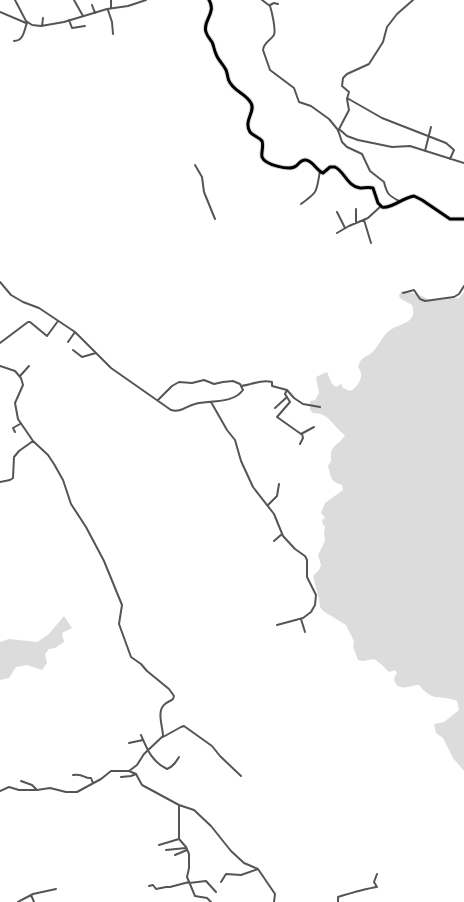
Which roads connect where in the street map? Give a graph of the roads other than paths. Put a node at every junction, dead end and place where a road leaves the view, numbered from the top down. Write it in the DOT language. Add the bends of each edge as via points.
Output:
graph roads {
  1 [pos="15,0"];
  2 [pos="74,0"];
  3 [pos="111,0"];
  4 [pos="146,0"];
  5 [pos="209,0"];
  6 [pos="262,0"];
  7 [pos="413,0"];
  8 [pos="278,4"];
  9 [pos="92,5"];
  10 [pos="270,5"];
  11 [pos="111,8"];
  12 [pos="107,9"];
  13 [pos="0,12"];
  14 [pos="95,13"];
  15 [pos="83,16"];
  16 [pos="43,18"];
  17 [pos="69,20"];
  18 [pos="27,23"];
  19 [pos="42,26"];
  20 [pos="85,26"];
  21 [pos="113,34"];
  22 [pos="14,41"];
  23 [pos="346,98"];
  24 [pos="431,127"];
  25 [pos="339,130"];
  26 [pos="428,136"];
  27 [pos="425,151"];
  28 [pos="450,159"];
  29 [pos="464,163"];
  30 [pos="195,165"];
  31 [pos="320,171"];
  32 [pos="399,201"];
  33 [pos="301,204"];
  34 [pos="381,206"];
  35 [pos="356,209"];
  36 [pos="337,212"];
  37 [pos="215,219"];
  38 [pos="464,219"];
  39 [pos="364,220"];
  40 [pos="356,223"];
  41 [pos="345,228"];
  42 [pos="337,233"];
  43 [pos="371,243"];
  44 [pos="0,282"];
  45 [pos="464,286"];
  46 [pos="403,293"];
  47 [pos="58,321"];
  48 [pos="76,332"];
  49 [pos="68,342"];
  50 [pos="0,343"];
  51 [pos="74,350"];
  52 [pos="96,353"];
  53 [pos="0,366"];
  54 [pos="29,366"];
  55 [pos="20,376"];
  56 [pos="241,386"];
  57 [pos="287,390"];
  58 [pos="287,397"];
  59 [pos="158,400"];
  60 [pos="211,402"];
  61 [pos="320,407"];
  62 [pos="275,408"];
  63 [pos="20,424"];
  64 [pos="314,427"];
  65 [pos="14,432"];
  66 [pos="302,434"];
  67 [pos="33,441"];
  68 [pos="300,444"];
  69 [pos="0,482"];
  70 [pos="279,484"];
  71 [pos="268,505"];
  72 [pos="282,534"];
  73 [pos="274,541"];
  74 [pos="301,619"];
  75 [pos="277,625"];
  76 [pos="305,632"];
  77 [pos="141,735"];
  78 [pos="162,738"];
  79 [pos="143,740"];
  80 [pos="129,742"];
  81 [pos="148,750"];
  82 [pos="179,757"];
  83 [pos="129,771"];
  84 [pos="136,774"];
  85 [pos="73,775"];
  86 [pos="241,776"];
  87 [pos="121,778"];
  88 [pos="21,781"];
  89 [pos="93,783"];
  90 [pos="37,790"];
  91 [pos="0,791"];
  92 [pos="179,805"];
  93 [pos="179,839"];
  94 [pos="159,845"];
  95 [pos="187,849"];
  96 [pos="166,850"];
  97 [pos="175,855"];
  98 [pos="258,868"];
  99 [pos="188,873"];
  100 [pos="377,874"];
  101 [pos="184,876"];
  102 [pos="189,882"];
  103 [pos="221,882"];
  104 [pos="149,886"];
  105 [pos="56,889"];
  106 [pos="216,892"];
  107 [pos="32,895"];
  108 [pos="18,902"];
  109 [pos="34,902"];
  110 [pos="211,902"];
  111 [pos="274,902"];
  112 [pos="338,902"];
  1 -- 18 [label="street"];
  2 -- 15 [label="street"];
  3 -- 11 [label="street"];
  4 -- 11 [label="street"];
  5 -- 31 [label="main road" via="212,7 205,26 206,31 230,83 252,104 248,125 252,134 262,141 263,158 270,164 291,168 305,160 314,164"];
  6 -- 10 [label="street"];
  7 -- 23 [label="street" via="387,26 383,42 369,64 342,78 342,86 349,92"];
  8 -- 10 [label="street"];
  9 -- 14 [label="street"];
  10 -- 25 [label="street" via="274,32 263,50 270,70 294,87 298,102 311,106 327,117"];
  11 -- 12 [label="street"];
  12 -- 14 [label="street"];
  12 -- 21 [label="street"];
  13 -- 18 [label="street"];
  14 -- 15 [label="street"];
  15 -- 17 [label="street"];
  16 -- 19 [label="street"];
  17 -- 19 [label="street"];
  17 -- 20 [label="street" via="72,28"];
  18 -- 19 [label="street"];
  18 -- 22 [label="street" via="22,38"];
  23 -- 25 [label="street" via="349,112"];
  23 -- 26 [label="street" via="382,118"];
  24 -- 26 [label="street"];
  25 -- 27 [label="street" via="358,140 392,147 410,146"];
  25 -- 32 [label="street" via="342,142 362,154 370,171 384,182 388,194"];
  26 -- 27 [label="street"];
  26 -- 28 [label="street" via="453,147"];
  27 -- 28 [label="street"];
  28 -- 29 [label="street"];
  30 -- 37 [label="street" via="202,176 204,192"];
  31 -- 33 [label="street" via="316,192"];
  31 -- 34 [label="main road" via="335,167 352,185 359,188 372,187"];
  32 -- 34 [label="main road" via="388,208"];
  32 -- 38 [label="main road" via="415,197 450,220"];
  34 -- 39 [label="street"];
  35 -- 40 [label="street"];
  36 -- 41 [label="street"];
  39 -- 40 [label="street"];
  39 -- 43 [label="street"];
  40 -- 41 [label="street"];
  41 -- 42 [label="street"];
  44 -- 47 [label="street" via="11,295 39,308"];
  45 -- 46 [label="street" via="458,295 451,298 423,300 414,290"];
  47 -- 48 [label="street"];
  47 -- 50 [label="street" via="47,336 27,322"];
  48 -- 49 [label="street"];
  48 -- 52 [label="street"];
  51 -- 52 [label="street" via="82,357"];
  52 -- 59 [label="street" via="110,368"];
  53 -- 55 [label="street"];
  54 -- 55 [label="street"];
  55 -- 63 [label="street" via="23,385 15,405"];
  56 -- 57 [label="street" via="267,380 272,382 272,386"];
  56 -- 59 [label="street" via="231,381 214,384 204,380 192,383 179,382"];
  56 -- 60 [label="street" via="243,390 240,394"];
  57 -- 58 [label="street"];
  57 -- 61 [label="street" via="303,404"];
  58 -- 62 [label="street"];
  58 -- 66 [label="street" via="290,402 277,417"];
  59 -- 60 [label="street" via="177,411 194,404"];
  60 -- 71 [label="street" via="235,440 240,461 252,486"];
  63 -- 65 [label="street" via="13,428"];
  63 -- 67 [label="street"];
  64 -- 66 [label="street"];
  66 -- 68 [label="street"];
  67 -- 69 [label="street" via="14,457 13,478"];
  67 -- 78 [label="street" via="54,464 63,480 71,504 104,561 122,604 119,624 130,658 142,664 174,696 161,709"];
  70 -- 71 [label="street" via="277,496"];
  71 -- 72 [label="street"];
  72 -- 73 [label="street"];
  72 -- 74 [label="street" via="306,557 307,577 316,595 311,612"];
  74 -- 75 [label="street"];
  74 -- 76 [label="street"];
  77 -- 79 [label="street"];
  78 -- 81 [label="street"];
  78 -- 86 [label="street" via="184,726 212,746"];
  79 -- 80 [label="street"];
  79 -- 81 [label="street"];
  81 -- 82 [label="street" via="154,760 167,769 174,765"];
  81 -- 83 [label="street" via="138,765"];
  83 -- 84 [label="street"];
  83 -- 89 [label="street" via="111,771"];
  84 -- 87 [label="street"];
  84 -- 92 [label="street" via="142,785"];
  85 -- 89 [label="street" via="81,774 91,778"];
  88 -- 90 [label="street"];
  89 -- 90 [label="street" via="77,792 50,788"];
  90 -- 91 [label="street" via="9,787"];
  92 -- 93 [label="street"];
  92 -- 98 [label="street" via="194,810 244,863"];
  93 -- 94 [label="street"];
  93 -- 95 [label="street"];
  95 -- 96 [label="street"];
  95 -- 97 [label="street"];
  95 -- 99 [label="street"];
  98 -- 103 [label="street" via="241,875 227,874"];
  98 -- 111 [label="street" via="275,894"];
  99 -- 101 [label="street"];
  99 -- 102 [label="street"];
  100 -- 112 [label="street" via="374,882 377,887 365,888 338,897"];
  102 -- 104 [label="street" via="156,889 153,885"];
  102 -- 106 [label="street" via="208,881"];
  102 -- 110 [label="street" via="195,896 207,898"];
  105 -- 107 [label="street"];
  107 -- 108 [label="street"];
  107 -- 109 [label="street"];
}
